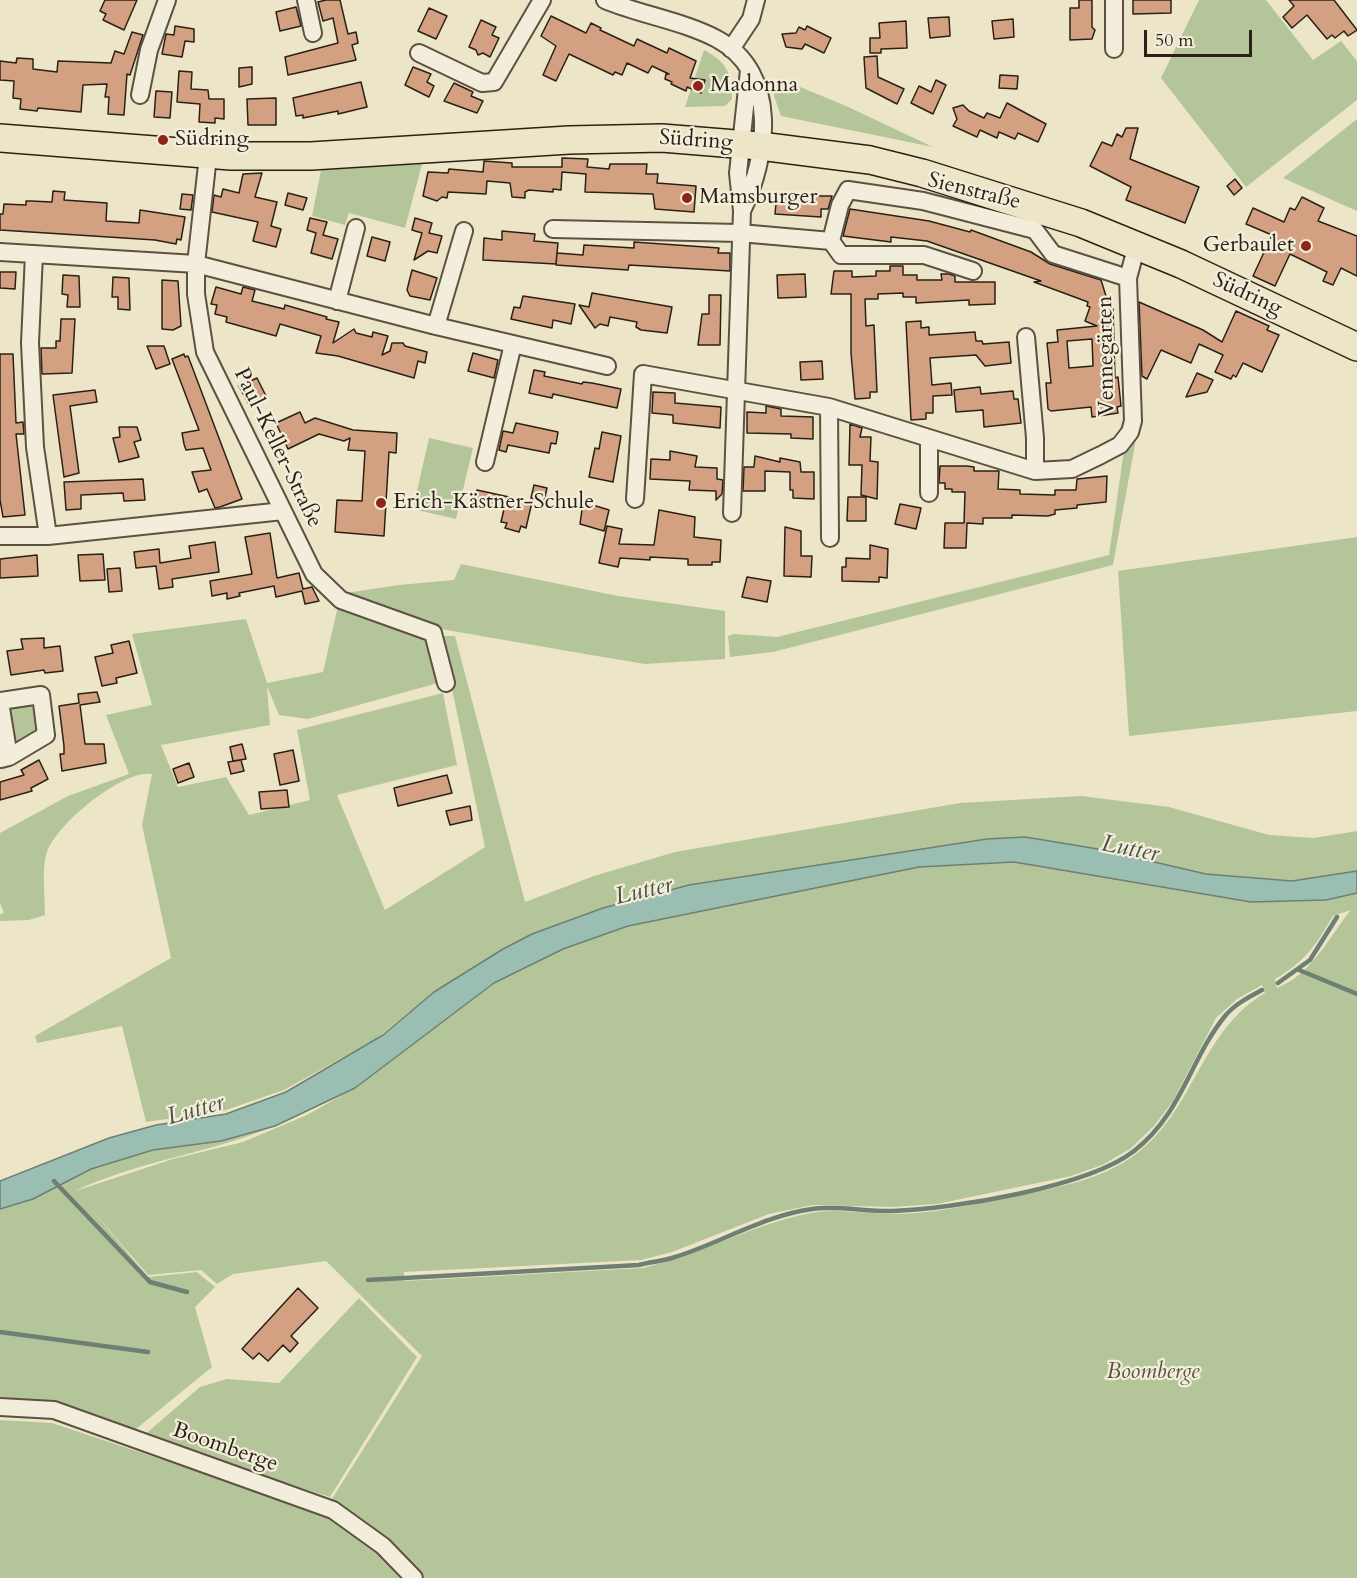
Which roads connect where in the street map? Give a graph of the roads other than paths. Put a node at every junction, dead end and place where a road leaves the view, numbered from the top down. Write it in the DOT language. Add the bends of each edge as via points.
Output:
graph roads {
  1 [pos="167,0"];
  2 [pos="306,0"];
  3 [pos="542,0"];
  4 [pos="605,0"];
  5 [pos="756,0"];
  6 [pos="1114,0"];
  7 [pos="314,33"];
  8 [pos="731,49"];
  9 [pos="1114,49"];
  10 [pos="419,53"];
  11 [pos="140,95"];
  12 [pos="0,138"];
  13 [pos="751,145"];
  14 [pos="208,156"];
  15 [pos="356,228"];
  16 [pos="553,229"];
  17 [pos="464,231"];
  18 [pos="740,233"];
  19 [pos="831,241"];
  20 [pos="1137,245"];
  21 [pos="0,252"];
  22 [pos="34,254"];
  23 [pos="196,264"];
  24 [pos="973,271"];
  25 [pos="1128,278"];
  26 [pos="337,301"];
  27 [pos="436,326"];
  28 [pos="1026,337"];
  29 [pos="513,344"];
  30 [pos="1357,347"];
  31 [pos="608,366"];
  32 [pos="734,389"];
  33 [pos="829,407"];
  34 [pos="929,440"];
  35 [pos="485,462"];
  36 [pos="1035,471"];
  37 [pos="929,493"];
  38 [pos="635,498"];
  39 [pos="283,511"];
  40 [pos="732,513"];
  41 [pos="0,536"];
  42 [pos="48,536"];
  43 [pos="830,538"];
  44 [pos="446,683"];
  45 [pos="0,702"];
  46 [pos="4,758"];
  47 [pos="0,1407"];
  48 [pos="414,1578"];
  1 -- 11 [label="street" via="149,50"];
  2 -- 7 [label="street"];
  3 -- 10 [label="street" via="494,82 482,83"];
  4 -- 8 [label="street" via="702,33"];
  5 -- 8 [label="street" via="751,19"];
  6 -- 9 [label="street"];
  8 -- 13 [label="street" via="748,70"];
  12 -- 14 [label="main road, Südring"];
  13 -- 14 [label="main road, Südring" via="623,138 311,156"];
  13 -- 18 [label="street" via="738,173"];
  13 -- 20 [label="main road, Südring" via="870,160 922,173 1082,223"];
  14 -- 23 [label="street, Paul-Keller-Straße"];
  15 -- 26 [label="street"];
  16 -- 18 [label="street"];
  17 -- 27 [label="street"];
  18 -- 19 [label="street"];
  18 -- 32 [label="street" via="738,373"];
  19 -- 24 [label="street" via="842,255 924,255"];
  19 -- 25 [label="street, Sienstraße" via="848,190 923,201 1035,230 1053,254"];
  20 -- 25 [label="street, Vennegärten"];
  20 -- 30 [label="main road, Südring"];
  21 -- 22 [label="street"];
  22 -- 23 [label="street"];
  22 -- 42 [label="street" via="31,366 35,447"];
  23 -- 26 [label="street"];
  23 -- 39 [label="street, Paul-Keller-Straße" via="196,294 205,352"];
  25 -- 36 [label="street, Vennegärten" via="1134,410 1130,432 1120,445 1072,469"];
  26 -- 27 [label="street"];
  27 -- 29 [label="street"];
  28 -- 36 [label="street"];
  29 -- 31 [label="street"];
  29 -- 35 [label="street"];
  32 -- 33 [label="street, Vennegärten"];
  32 -- 38 [label="street, Vennegärten" via="643,374"];
  32 -- 40 [label="street"];
  33 -- 34 [label="street, Vennegärten"];
  33 -- 43 [label="street"];
  34 -- 36 [label="street, Vennegärten"];
  34 -- 37 [label="street"];
  39 -- 42 [label="street"];
  39 -- 44 [label="street, Paul-Keller-Straße" via="314,574 340,600 433,633"];
  41 -- 42 [label="street"];
  45 -- 46 [label="street"];
  45 -- 46 [label="street" via="41,695 46,735"];
  47 -- 48 [label="street, Boomberge" via="54,1410 333,1510 383,1546"];
}
